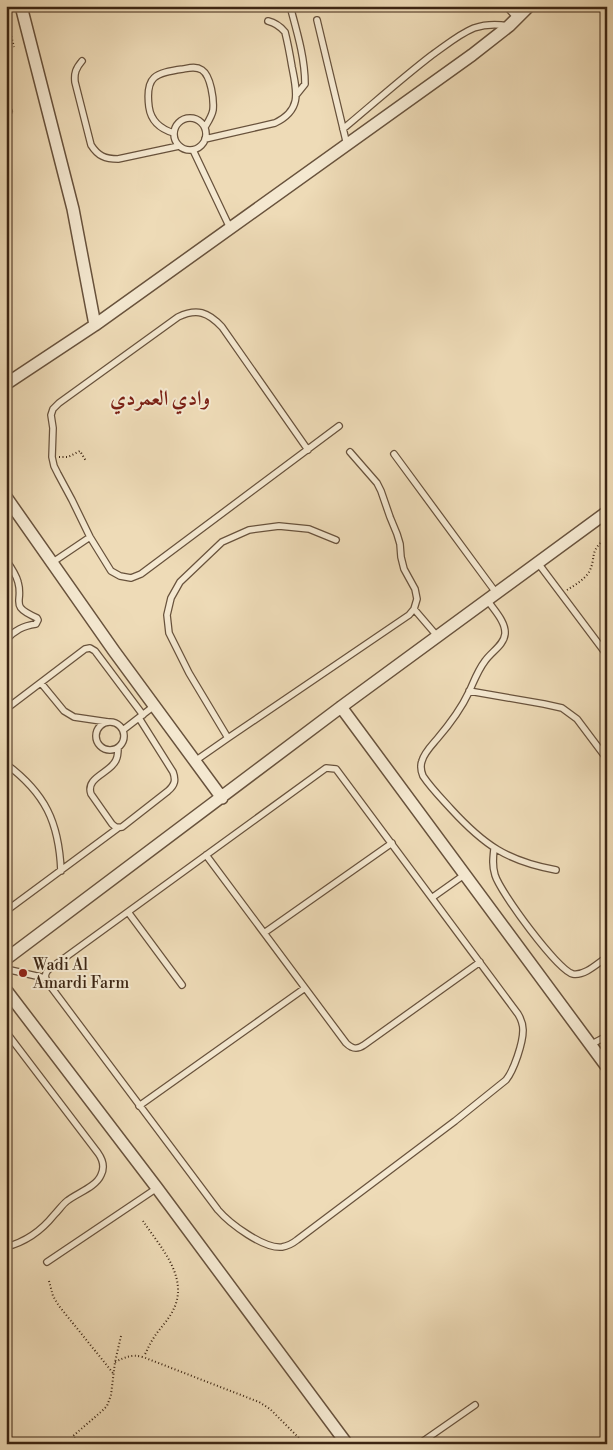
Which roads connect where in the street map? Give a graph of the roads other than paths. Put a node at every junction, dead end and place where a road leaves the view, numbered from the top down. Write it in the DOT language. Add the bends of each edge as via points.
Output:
graph roads {
  1 [pos="21,6"];
  2 [pos="290,6"];
  3 [pos="506,6"];
  4 [pos="529,6"];
  5 [pos="317,20"];
  6 [pos="268,21"];
  7 [pos="513,22"];
  8 [pos="82,61"];
  9 [pos="297,94"];
  10 [pos="204,127"];
  11 [pos="343,129"];
  12 [pos="174,133"];
  13 [pos="205,139"];
  14 [pos="347,145"];
  15 [pos="179,146"];
  16 [pos="193,150"];
  17 [pos="230,228"];
  18 [pos="95,325"];
  19 [pos="6,384"];
  20 [pos="339,426"];
  21 [pos="308,450"];
  22 [pos="350,452"];
  23 [pos="394,454"];
  24 [pos="6,497"];
  25 [pos="607,512"];
  26 [pos="90,537"];
  27 [pos="336,540"];
  28 [pos="6,560"];
  29 [pos="53,562"];
  30 [pos="538,563"];
  31 [pos="492,597"];
  32 [pos="414,609"];
  33 [pos="438,637"];
  34 [pos="6,640"];
  35 [pos="607,655"];
  36 [pos="40,683"];
  37 [pos="469,691"];
  38 [pos="154,706"];
  39 [pos="341,708"];
  40 [pos="6,709"];
  41 [pos="141,717"];
  42 [pos="111,722"];
  43 [pos="122,730"];
  44 [pos="228,738"];
  45 [pos="118,748"];
  46 [pos="607,759"];
  47 [pos="195,762"];
  48 [pos="6,764"];
  49 [pos="222,798"];
  50 [pos="118,828"];
  51 [pos="392,843"];
  52 [pos="494,849"];
  53 [pos="206,855"];
  54 [pos="556,870"];
  55 [pos="61,871"];
  56 [pos="464,874"];
  57 [pos="432,897"];
  58 [pos="6,911"];
  59 [pos="128,912"];
  60 [pos="264,932"];
  61 [pos="607,957"];
  62 [pos="6,958"];
  63 [pos="480,962"];
  64 [pos="6,969"];
  65 [pos="45,978"];
  66 [pos="182,985"];
  67 [pos="306,988"];
  68 [pos="6,990"];
  69 [pos="6,1032"];
  70 [pos="607,1036"];
  71 [pos="590,1045"];
  72 [pos="607,1067"];
  73 [pos="140,1106"];
  74 [pos="157,1188"];
  75 [pos="6,1247"];
  76 [pos="47,1262"];
  77 [pos="475,1405"];
  78 [pos="347,1444"];
  79 [pos="419,1444"];
  1 -- 18 [label="street" via="73,209"];
  2 -- 9 [label="lane" via="305,75 305,84"];
  3 -- 7 [label="lane"];
  4 -- 7 [label="street"];
  5 -- 11 [label="lane"];
  6 -- 9 [label="lane" via="284,32"];
  7 -- 11 [label="lane" via="485,25 464,34 417,67"];
  7 -- 14 [label="street"];
  8 -- 15 [label="lane" via="77,67 75,82 90,145 95,152 102,157 118,159"];
  9 -- 13 [label="lane" via="291,112 284,119"];
  10 -- 12 [label="lane" via="198,120 189,118 177,124"];
  10 -- 12 [label="lane" via="213,111 207,75 196,68 168,71 153,79 147,95 153,119 158,126"];
  10 -- 13 [label="lane"];
  11 -- 14 [label="lane"];
  12 -- 15 [label="lane"];
  13 -- 16 [label="lane"];
  14 -- 17 [label="street"];
  15 -- 16 [label="lane"];
  16 -- 17 [label="lane"];
  17 -- 18 [label="street"];
  18 -- 19 [label="street"];
  20 -- 21 [label="lane"];
  21 -- 26 [label="lane" via="141,574 131,578 111,571"];
  21 -- 26 [label="lane" via="222,327 204,314 186,313 59,403 51,415 54,466"];
  22 -- 32 [label="lane" via="381,491 400,544 404,569 415,589"];
  23 -- 31 [label="lane"];
  24 -- 29 [label="street"];
  25 -- 30 [label="street"];
  26 -- 29 [label="lane"];
  27 -- 44 [label="lane" via="309,529 279,526 249,530 222,542 180,582 171,598 167,615 169,633"];
  28 -- 34 [label="lane" via="18,582 18,600 23,612 38,620 36,624 17,630"];
  29 -- 38 [label="street"];
  30 -- 31 [label="street"];
  30 -- 35 [label="lane"];
  31 -- 33 [label="street"];
  31 -- 37 [label="lane" via="504,625 505,637 485,660"];
  32 -- 33 [label="lane"];
  32 -- 44 [label="lane"];
  33 -- 39 [label="street"];
  36 -- 40 [label="lane"];
  36 -- 41 [label="lane" via="90,648"];
  36 -- 42 [label="lane" via="64,711 74,716"];
  37 -- 46 [label="lane" via="562,708 576,719"];
  37 -- 52 [label="lane" via="425,754 422,776 466,826"];
  38 -- 41 [label="lane"];
  38 -- 47 [label="street"];
  39 -- 49 [label="street"];
  39 -- 56 [label="street"];
  41 -- 43 [label="lane"];
  41 -- 50 [label="lane" via="175,782 168,791"];
  42 -- 43 [label="lane"];
  42 -- 45 [label="lane" via="98,729 97,743 104,749"];
  43 -- 45 [label="lane" via="124,740"];
  44 -- 47 [label="lane"];
  45 -- 50 [label="lane" via="116,761 92,782 90,790"];
  47 -- 49 [label="street"];
  48 -- 55 [label="lane" via="32,786 47,809 57,834"];
  49 -- 62 [label="street"];
  50 -- 55 [label="lane"];
  51 -- 53 [label="lane" via="339,773 326,768"];
  51 -- 57 [label="lane"];
  51 -- 60 [label="lane"];
  52 -- 54 [label="lane" via="534,866"];
  52 -- 61 [label="lane" via="492,862 500,889 567,972 584,973"];
  53 -- 59 [label="lane"];
  53 -- 60 [label="lane"];
  55 -- 58 [label="lane"];
  56 -- 57 [label="lane"];
  56 -- 71 [label="street"];
  57 -- 63 [label="lane"];
  59 -- 65 [label="lane" via="48,970"];
  59 -- 66 [label="lane"];
  60 -- 67 [label="lane"];
  63 -- 67 [label="lane" via="355,1049 350,1047"];
  63 -- 73 [label="lane" via="522,1021 522,1036 512,1073 455,1121 290,1245 269,1245 227,1220"];
  64 -- 65 [label="lane"];
  65 -- 73 [label="lane"];
  67 -- 73 [label="lane"];
  68 -- 74 [label="street"];
  69 -- 75 [label="lane" via="98,1153 103,1166 98,1180 68,1200 44,1226 21,1242"];
  70 -- 71 [label="lane"];
  71 -- 72 [label="street"];
  74 -- 76 [label="lane"];
  74 -- 78 [label="street"];
  77 -- 79 [label="lane"];
}
